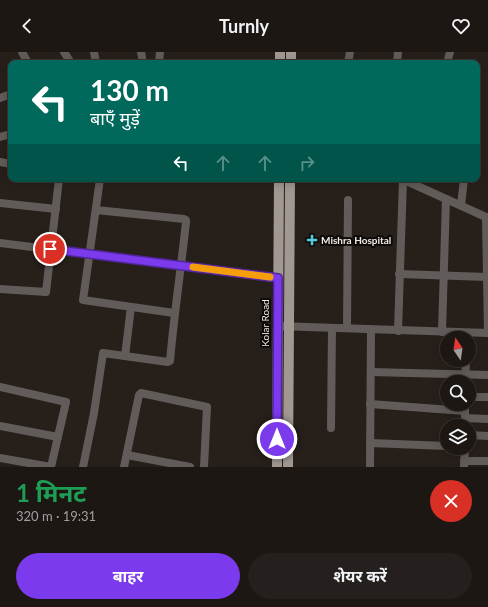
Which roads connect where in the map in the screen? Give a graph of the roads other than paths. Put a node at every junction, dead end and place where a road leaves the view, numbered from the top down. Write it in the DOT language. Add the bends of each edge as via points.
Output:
graph roads {
  1 [pos="59,182"];
  2 [pos="100,182"];
  3 [pos="279,182"];
  4 [pos="290,182"];
  5 [pos="402,182"];
  6 [pos="464,182"];
  7 [pos="421,183"];
  8 [pos="446,199"];
  9 [pos="348,200"];
  10 [pos="0,203"];
  11 [pos="461,205"];
  12 [pos="56,209"];
  13 [pos="96,210"];
  14 [pos="487,217"];
  15 [pos="0,243"];
  16 [pos="50,249"];
  17 [pos="89,254"];
  18 [pos="182,265"];
  19 [pos="399,274"];
  20 [pos="443,276"];
  21 [pos="487,277"];
  22 [pos="278,278"];
  23 [pos="0,289"];
  24 [pos="131,307"];
  25 [pos="174,313"];
  26 [pos="277,326"];
  27 [pos="289,326"];
  28 [pos="332,328"];
  29 [pos="347,328"];
  30 [pos="371,329"];
  31 [pos="398,331"];
  32 [pos="442,331"];
  33 [pos="440,332"];
  34 [pos="488,333"];
  35 [pos="476,334"];
  36 [pos="124,356"];
  37 [pos="371,372"];
  38 [pos="488,375"];
  39 [pos="440,376"];
  40 [pos="476,377"];
  41 [pos="0,387"];
  42 [pos="476,397"];
  43 [pos="488,397"];
  44 [pos="370,404"];
  45 [pos="465,415"];
  46 [pos="488,419"];
  47 [pos="0,426"];
  48 [pos="331,428"];
  49 [pos="476,436"];
  50 [pos="488,436"];
  51 [pos="58,437"];
  52 [pos="370,443"];
  53 [pos="440,446"];
  54 [pos="127,455"];
  55 [pos="0,458"];
  56 [pos="488,461"];
  57 [pos="464,464"];
  58 [pos="51,467"];
  59 [pos="83,467"];
  60 [pos="124,467"];
  61 [pos="190,467"];
  62 [pos="204,467"];
  63 [pos="277,467"];
  64 [pos="288,467"];
  65 [pos="370,467"];
  1 -- 12 [label="street"];
  2 -- 13 [label="street"];
  3 -- 22 [label="main road, Kolar Road"];
  4 -- 27 [label="main road"];
  5 -- 19 [label="street"];
  6 -- 11 [label="street"];
  7 -- 8 [label="street"];
  8 -- 11 [label="street"];
  8 -- 20 [label="street"];
  9 -- 29 [label="street"];
  10 -- 12 [label="street"];
  11 -- 14 [label="street"];
  12 -- 16 [label="street"];
  13 -- 17 [label="street"];
  13 -- 18 [label="street" via="186,220"];
  14 -- 21 [label="street"];
  15 -- 16 [label="street"];
  16 -- 17 [label="street"];
  16 -- 23 [label="street" via="46,292"];
  17 -- 18 [label="street"];
  17 -- 24 [label="street" via="83,300"];
  18 -- 22 [label="street"];
  18 -- 25 [label="street"];
  19 -- 20 [label="street"];
  19 -- 31 [label="street"];
  20 -- 21 [label="street"];
  20 -- 32 [label="street"];
  21 -- 34 [label="street"];
  22 -- 26 [label="main road, Kolar Road"];
  24 -- 25 [label="street"];
  24 -- 36 [label="street"];
  25 -- 36 [label="street" via="169,362"];
  26 -- 27 [label="street"];
  26 -- 63 [label="main road, Kolar Road"];
  27 -- 28 [label="street"];
  27 -- 64 [label="main road"];
  28 -- 29 [label="street"];
  28 -- 48 [label="street"];
  29 -- 30 [label="street"];
  30 -- 31 [label="street"];
  30 -- 37 [label="street"];
  31 -- 33 [label="street"];
  34 -- 35 [label="street"];
  36 -- 59 [label="street" via="103,353"];
  37 -- 39 [label="street"];
  37 -- 44 [label="street"];
  38 -- 40 [label="street"];
  41 -- 51 [label="street" via="66,402"];
  42 -- 43 [label="street"];
  44 -- 45 [label="street"];
  44 -- 52 [label="street"];
  45 -- 46 [label="street"];
  47 -- 51 [label="street"];
  49 -- 50 [label="street"];
  51 -- 58 [label="street"];
  52 -- 53 [label="street"];
  52 -- 65 [label="street"];
  54 -- 60 [label="street"];
  54 -- 61 [label="street"];
  54 -- 62 [label="street" via="141,393 207,407"];
  55 -- 58 [label="street"];
  56 -- 57 [label="street"];
}
